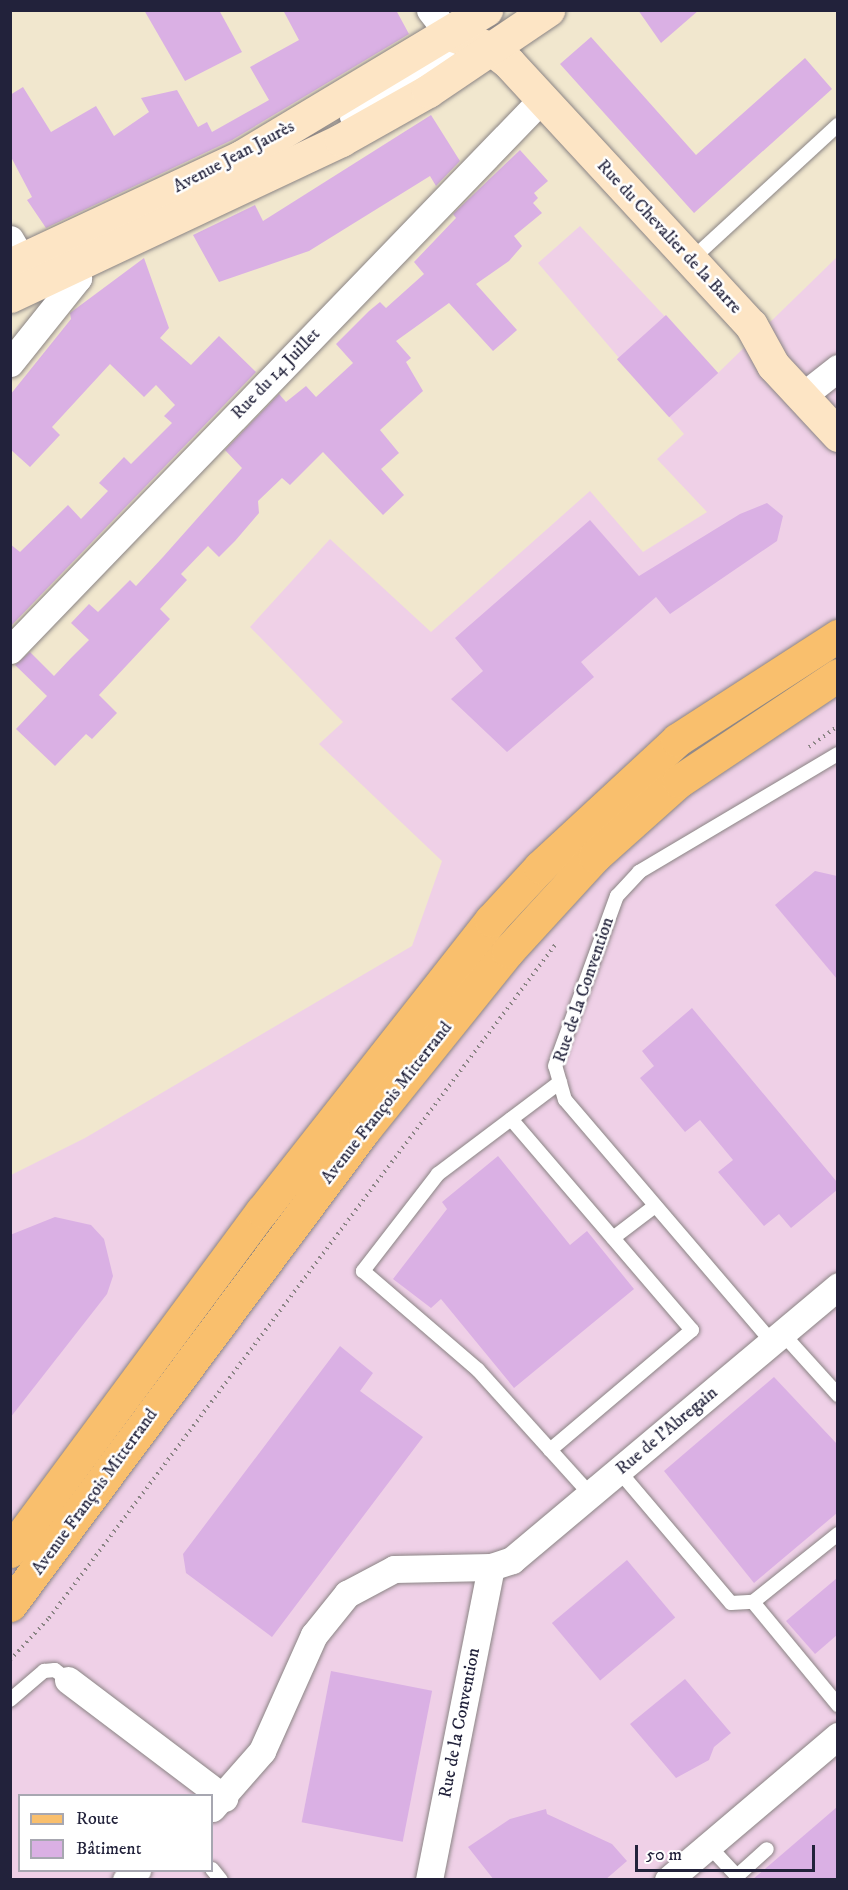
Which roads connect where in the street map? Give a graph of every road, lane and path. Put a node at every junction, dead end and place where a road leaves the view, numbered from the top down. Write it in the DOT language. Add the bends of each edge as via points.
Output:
graph roads {
  1 [pos="526,10"];
  2 [pos="548,10"];
  3 [pos="440,22"];
  4 [pos="493,26"];
  5 [pos="542,99"];
  6 [pos="837,125"];
  7 [pos="691,260"];
  8 [pos="13,261"];
  9 [pos="76,266"];
  10 [pos="10,296"];
  11 [pos="10,363"];
  12 [pos="837,368"];
  13 [pos="801,397"];
  14 [pos="837,435"];
  15 [pos="837,636"];
  16 [pos="10,650"];
  17 [pos="837,675"];
  18 [pos="837,726"];
  19 [pos="803,752"];
  20 [pos="837,753"];
  21 [pos="561,938"];
  22 [pos="560,1082"];
  23 [pos="511,1119"];
  24 [pos="655,1206"];
  25 [pos="614,1238"];
  26 [pos="837,1286"];
  27 [pos="777,1338"];
  28 [pos="837,1395"];
  29 [pos="550,1450"];
  30 [pos="619,1471"];
  31 [pos="591,1495"];
  32 [pos="837,1534"];
  33 [pos="10,1551"];
  34 [pos="491,1567"];
  35 [pos="753,1602"];
  36 [pos="10,1605"];
  37 [pos="10,1660"];
  38 [pos="68,1680"];
  39 [pos="10,1701"];
  40 [pos="837,1705"];
  41 [pos="837,1736"];
  42 [pos="207,1794"];
  43 [pos="218,1803"];
  44 [pos="708,1845"];
  45 [pos="767,1849"];
  46 [pos="429,1880"];
  47 [pos="668,1880"];
  1 -- 4 [label="lane"];
  2 -- 4 [label="main road, Avenue Jean Jaurès"];
  3 -- 4 [label="main road"];
  3 -- 8 [label="main road, Avenue Jean Jaurès" via="241,157"];
  4 -- 5 [label="main road, Rue du Chevalier de la Barre"];
  4 -- 8 [label="lane" via="446,60 275,161"];
  4 -- 9 [label="main road, Avenue Jean Jaurès" via="341,140"];
  5 -- 7 [label="main road, Rue du Chevalier de la Barre"];
  5 -- 16 [label="street, Rue du 14 Juillet"];
  6 -- 7 [label="lane"];
  7 -- 13 [label="main road, Rue du Chevalier de la Barre" via="751,325 773,365"];
  9 -- 10 [label="main road, Avenue Jean Jaurès"];
  9 -- 11 [label="street" via="78,279"];
  12 -- 13 [label="street"];
  13 -- 14 [label="main road, Rue du Chevalier de la Barre"];
  15 -- 33 [label="main road, Avenue François Mitterrand" via="677,740 507,902 262,1211"];
  17 -- 36 [label="main road, Avenue François Mitterrand" via="679,781 595,856 508,951 364,1130"];
  18 -- 19 [label="path"];
  20 -- 22 [label="lane, Rue de la Convention" via="639,872 617,896 555,1066"];
  21 -- 37 [label="path" via="49,1618"];
  22 -- 23 [label="lane"];
  22 -- 24 [label="lane, Rue de la Convention" via="565,1100"];
  23 -- 25 [label="lane"];
  23 -- 29 [label="lane" via="438,1174 363,1271 478,1370"];
  24 -- 25 [label="lane"];
  24 -- 27 [label="lane, Rue de la Convention"];
  25 -- 29 [label="lane" via="692,1330"];
  26 -- 27 [label="street, Rue de l'Abregain"];
  27 -- 28 [label="lane, Rue de la Convention"];
  27 -- 30 [label="street, Rue de l'Abregain"];
  29 -- 31 [label="lane"];
  30 -- 31 [label="street, Rue de l'Abregain"];
  30 -- 35 [label="lane" via="731,1603"];
  31 -- 34 [label="street, Rue de l'Abregain" via="512,1560"];
  32 -- 35 [label="lane"];
  34 -- 43 [label="street" via="394,1569 347,1594 314,1635 262,1750"];
  34 -- 46 [label="street, Rue de la Convention"];
  35 -- 40 [label="lane"];
  38 -- 39 [label="lane" via="55,1670 44,1671"];
  38 -- 42 [label="street"];
  41 -- 44 [label="street"];
  44 -- 45 [label="lane" via="737,1876"];
  44 -- 47 [label="street"];
}
